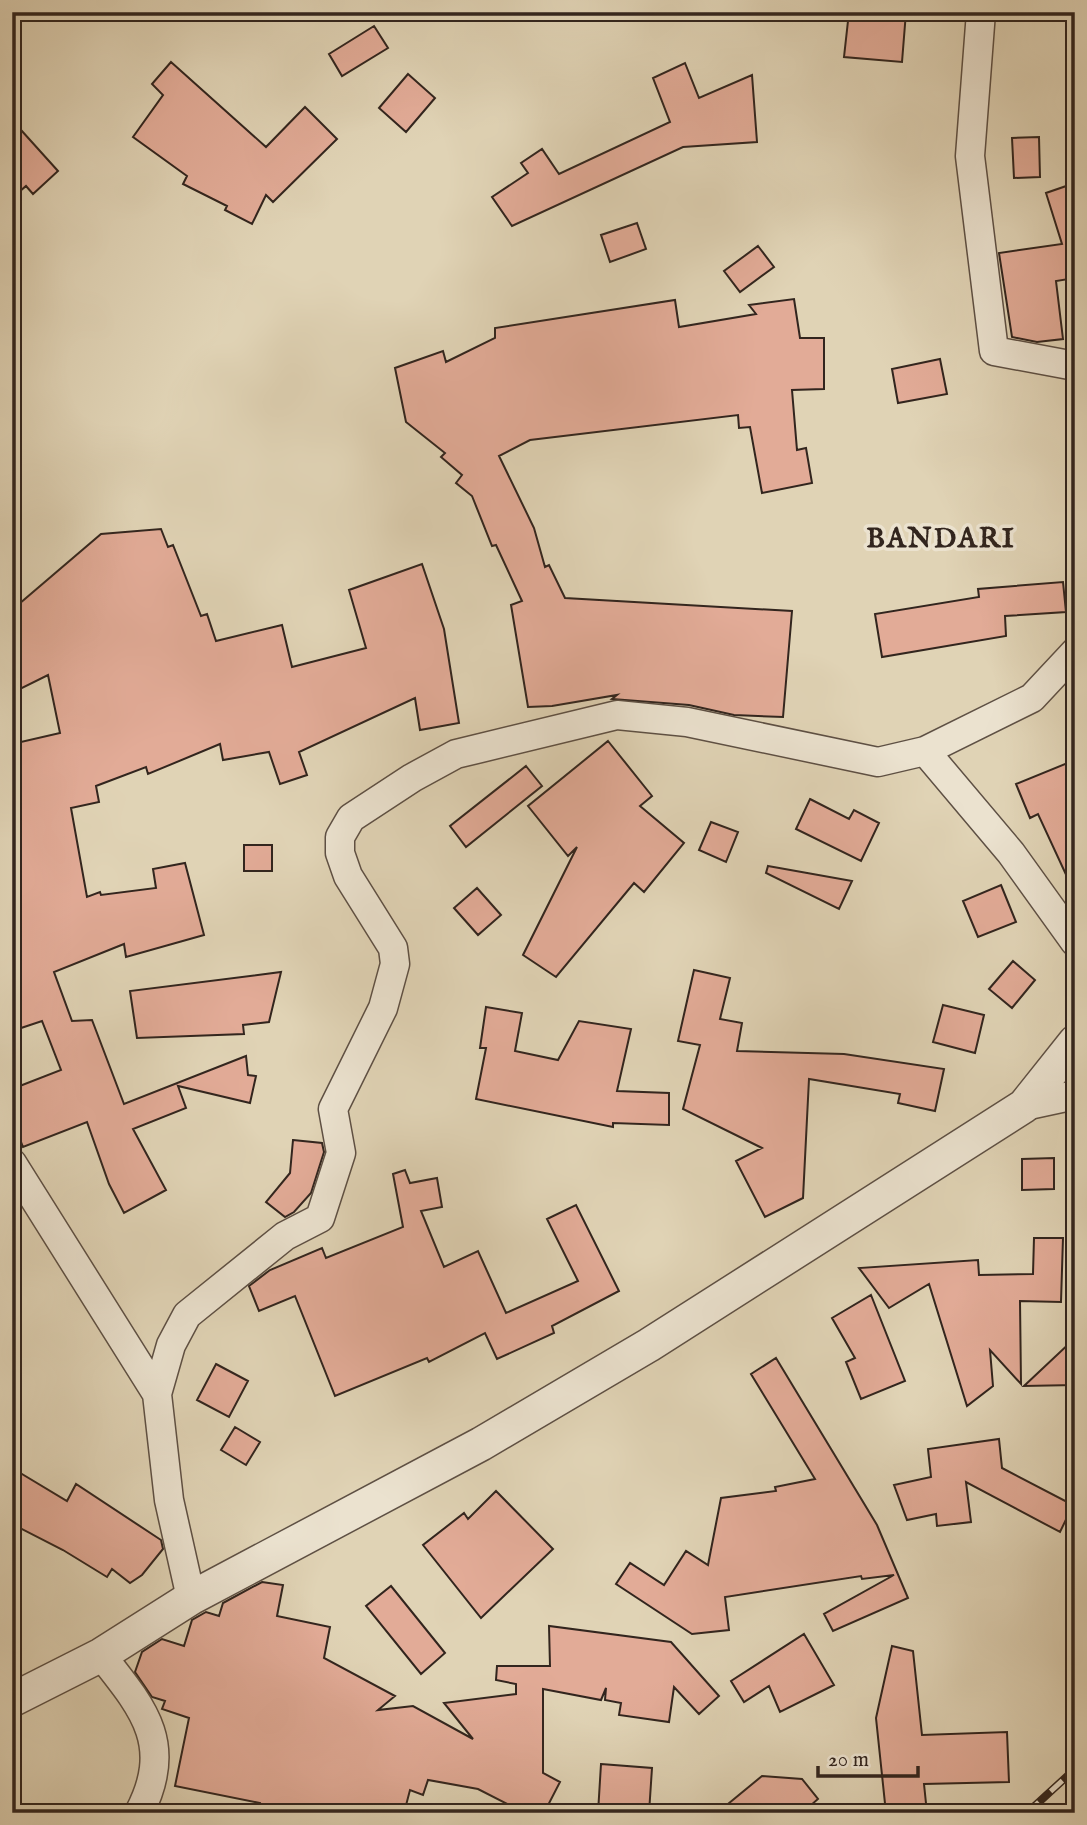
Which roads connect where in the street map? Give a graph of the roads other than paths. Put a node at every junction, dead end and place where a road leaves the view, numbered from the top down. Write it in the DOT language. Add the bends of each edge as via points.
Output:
graph roads {
  1 [pos="981,12"];
  2 [pos="1075,366"];
  3 [pos="1075,652"];
  4 [pos="925,751"];
  5 [pos="1075,942"];
  6 [pos="1075,1042"];
  7 [pos="1075,1095"];
  8 [pos="1024,1105"];
  9 [pos="12,1163"];
  10 [pos="157,1394"];
  11 [pos="191,1598"];
  12 [pos="102,1655"];
  13 [pos="12,1700"];
  14 [pos="139,1813"];
  1 -- 2 [label="street" via="970,156 994,351"];
  3 -- 4 [label="street" via="1032,698"];
  4 -- 5 [label="street" via="1012,853"];
  4 -- 10 [label="street" via="878,762 687,722 617,715 456,754 351,818 340,837 340,853 348,876 393,948 395,964 383,1008 333,1109 341,1153 334,1181 320,1218 285,1236 187,1315"];
  6 -- 8 [label="street"];
  7 -- 8 [label="street"];
  8 -- 11 [label="street" via="649,1345 481,1444"];
  9 -- 10 [label="street"];
  10 -- 11 [label="street" via="169,1500"];
  11 -- 12 [label="street"];
  12 -- 13 [label="street"];
  12 -- 14 [label="street" via="132,1694 153,1733 156,1763"];
}
